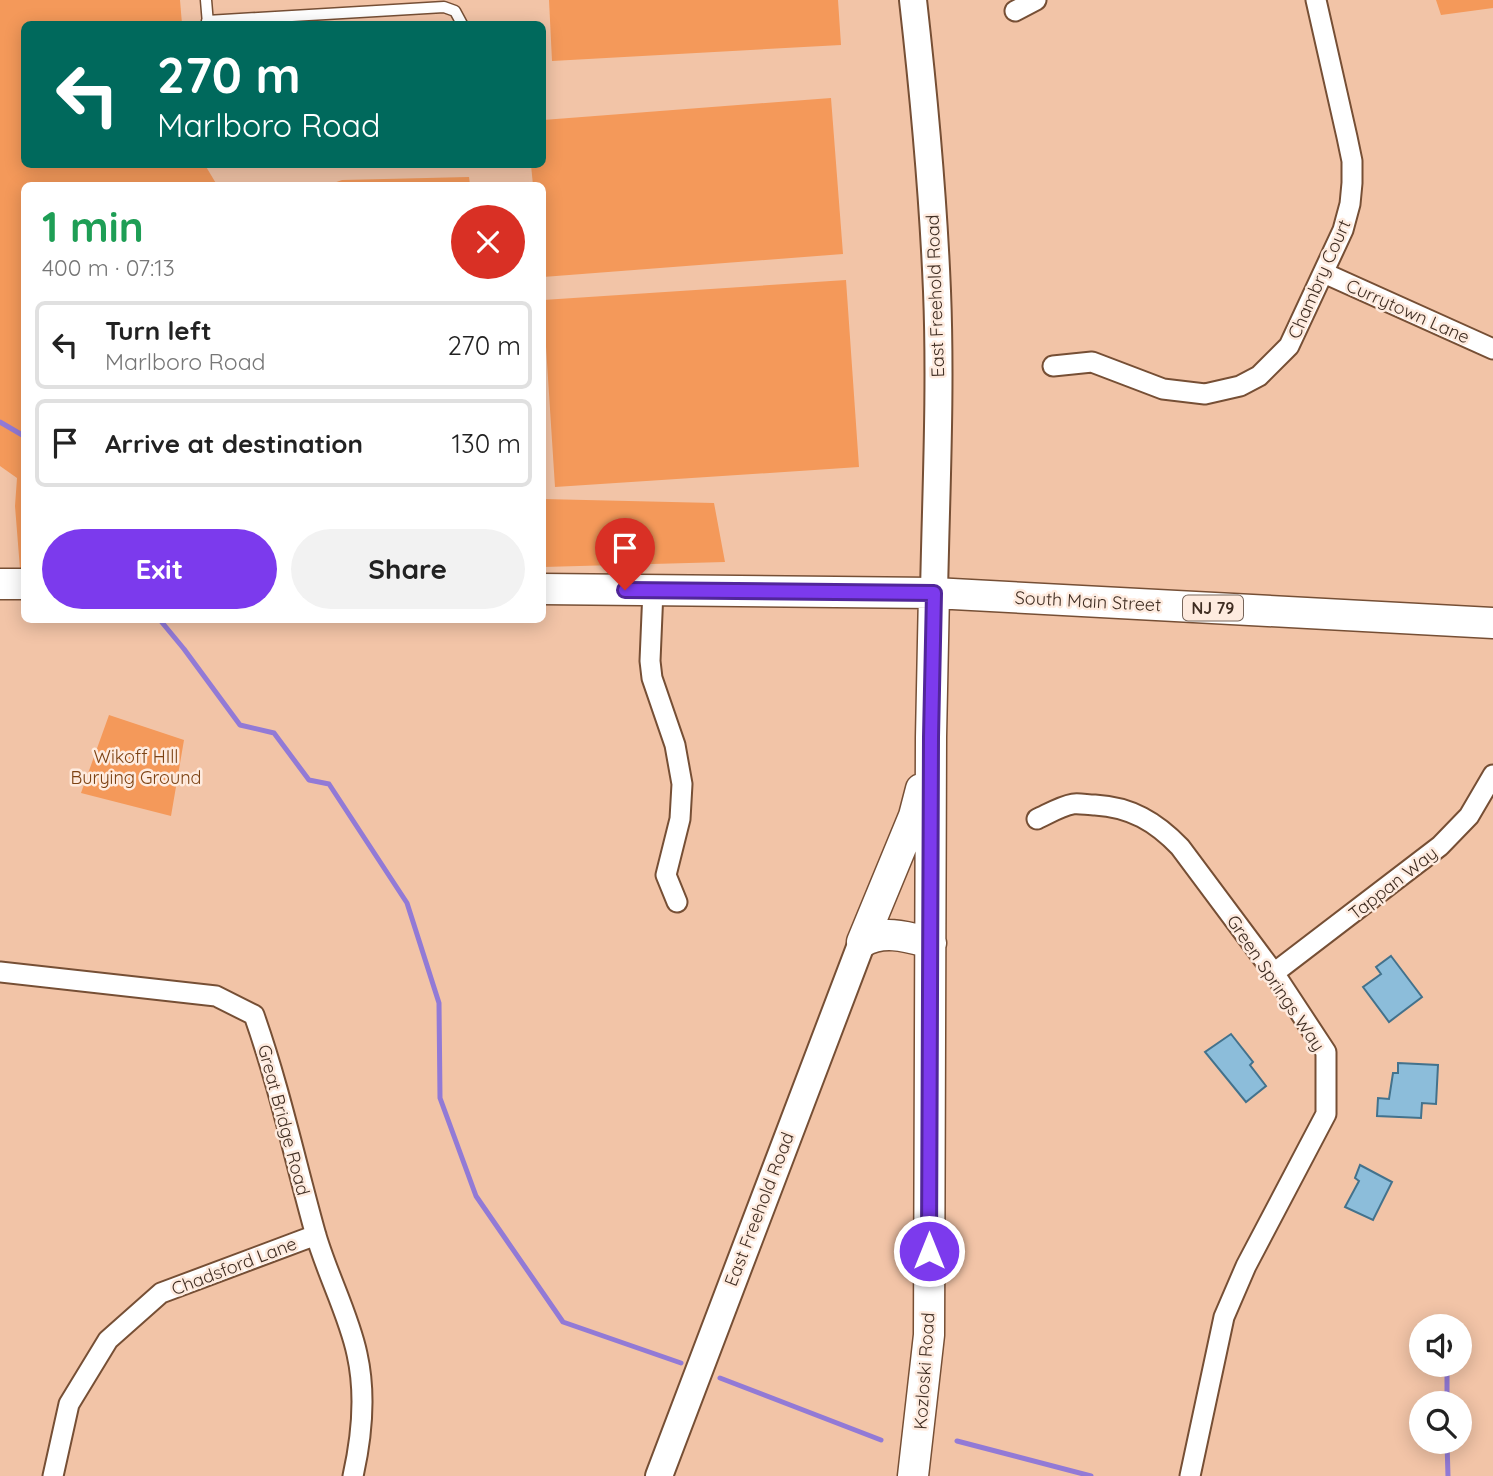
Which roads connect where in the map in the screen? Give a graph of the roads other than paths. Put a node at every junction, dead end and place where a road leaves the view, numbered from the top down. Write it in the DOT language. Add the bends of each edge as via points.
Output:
graph roads {
  1 [pos="206,0"];
  2 [pos="913,0"];
  3 [pos="1036,0"];
  4 [pos="1315,0"];
  5 [pos="1015,11"];
  6 [pos="208,21"];
  7 [pos="236,21"];
  8 [pos="460,21"];
  9 [pos="1324,273"];
  10 [pos="1493,349"];
  11 [pos="1054,366"];
  12 [pos="0,584"];
  13 [pos="21,584"];
  14 [pos="546,589"];
  15 [pos="653,590"];
  16 [pos="934,593"];
  17 [pos="1493,623"];
  18 [pos="931,737"];
  19 [pos="1493,775"];
  20 [pos="1037,819"];
  21 [pos="677,902"];
  22 [pos="862,942"];
  23 [pos="931,943"];
  24 [pos="0,972"];
  25 [pos="1274,973"];
  26 [pos="316,1235"];
  27 [pos="53,1476"];
  28 [pos="353,1476"];
  29 [pos="659,1476"];
  30 [pos="913,1476"];
  31 [pos="1191,1476"];
  1 -- 6 [label="lane"];
  2 -- 16 [label="main road, East Freehold Road" via="937,292"];
  3 -- 5 [label="street"];
  4 -- 9 [label="street, Chambry Court" via="1352,162 1350,204"];
  7 -- 8 [label="lane" via="444,6 455,11"];
  9 -- 10 [label="street, Currytown Lane"];
  9 -- 11 [label="street, Chambry Court" via="1289,346 1259,376 1240,386 1186,393 1092,362"];
  12 -- 13 [label="main road"];
  14 -- 15 [label="main road, NJ 79"];
  15 -- 16 [label="main road, NJ 79"];
  15 -- 21 [label="street" via="652,678 675,745 682,784 680,819 666,875"];
  16 -- 17 [label="main road, South Main Street / NJ 79"];
  16 -- 18 [label="main road, Kozloski Road"];
  18 -- 22 [label="main road" via="914,816"];
  18 -- 23 [label="main road, Kozloski Road"];
  19 -- 25 [label="street, Tappan Way" via="1469,816 1440,846"];
  20 -- 25 [label="street, Green Springs Way" via="1072,804 1105,806 1150,820 1180,847"];
  22 -- 23 [label="main road" via="892,934"];
  22 -- 29 [label="main road, East Freehold Road"];
  23 -- 30 [label="main road, Kozloski Road" via="929,1335"];
  24 -- 26 [label="street, Great Bridge Road" via="216,996 254,1015"];
  25 -- 31 [label="street, Green Springs Way" via="1325,1052 1326,1114 1224,1317"];
  26 -- 27 [label="street, Chadsford Lane" via="161,1293 108,1340 69,1404"];
  26 -- 28 [label="street, Great Bridge Road" via="357,1353 362,1397 360,1447"];
}
